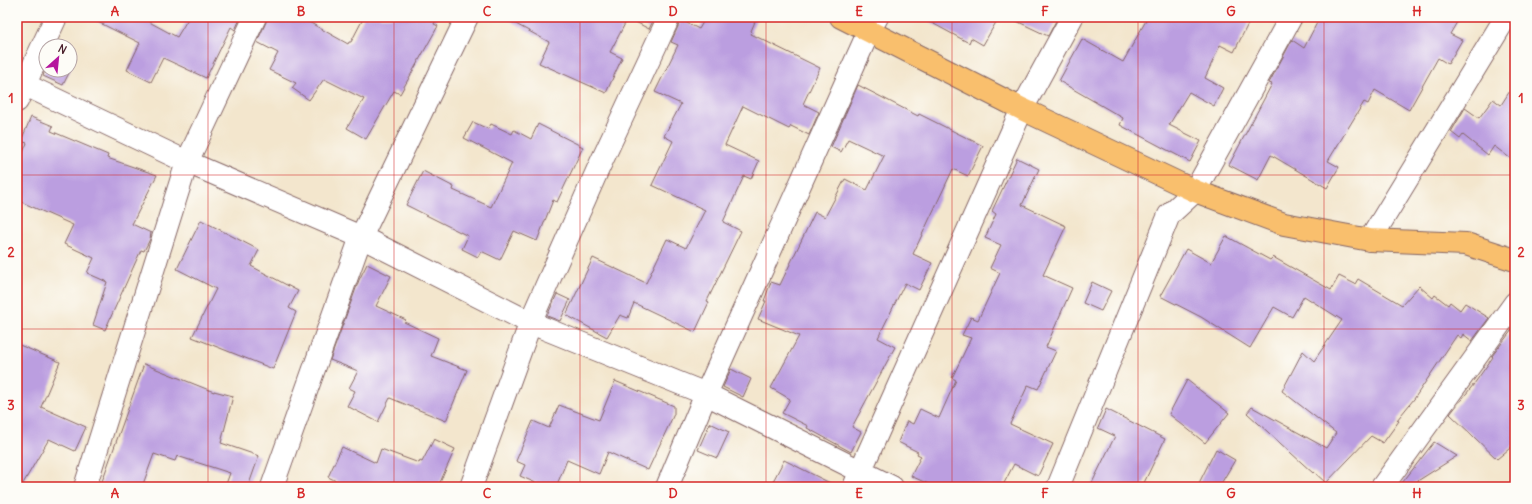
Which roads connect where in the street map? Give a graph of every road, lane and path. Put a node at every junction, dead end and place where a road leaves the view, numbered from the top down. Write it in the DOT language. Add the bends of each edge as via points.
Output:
graph roads {
  1 [pos="56,17"];
  2 [pos="255,17"];
  3 [pos="467,17"];
  4 [pos="669,17"];
  5 [pos="841,17"];
  6 [pos="1072,17"];
  7 [pos="1291,17"];
  8 [pos="1506,17"];
  9 [pos="873,24"];
  10 [pos="19,88"];
  11 [pos="1022,109"];
  12 [pos="187,162"];
  13 [pos="1195,191"];
  14 [pos="361,237"];
  15 [pos="1370,240"];
  16 [pos="1515,260"];
  17 [pos="1515,303"];
  18 [pos="531,323"];
  19 [pos="706,394"];
  20 [pos="857,479"];
  21 [pos="84,487"];
  22 [pos="272,487"];
  23 [pos="471,487"];
  24 [pos="667,487"];
  25 [pos="892,487"];
  26 [pos="1058,487"];
  27 [pos="1382,487"];
  1 -- 10 [label="street"];
  2 -- 12 [label="street"];
  3 -- 14 [label="street"];
  4 -- 18 [label="street" via="598,169"];
  5 -- 9 [label="main road"];
  6 -- 11 [label="street"];
  7 -- 13 [label="street"];
  8 -- 15 [label="street"];
  9 -- 11 [label="main road"];
  9 -- 19 [label="street"];
  10 -- 12 [label="street"];
  11 -- 13 [label="main road"];
  11 -- 20 [label="street"];
  12 -- 14 [label="street"];
  12 -- 21 [label="street"];
  13 -- 15 [label="main road" via="1284,224"];
  13 -- 26 [label="street" via="1169,215"];
  14 -- 18 [label="street"];
  14 -- 22 [label="street"];
  15 -- 16 [label="main road" via="1466,244"];
  17 -- 27 [label="street"];
  18 -- 19 [label="street"];
  18 -- 23 [label="street"];
  19 -- 20 [label="street"];
  19 -- 24 [label="street"];
  20 -- 25 [label="street"];
}
